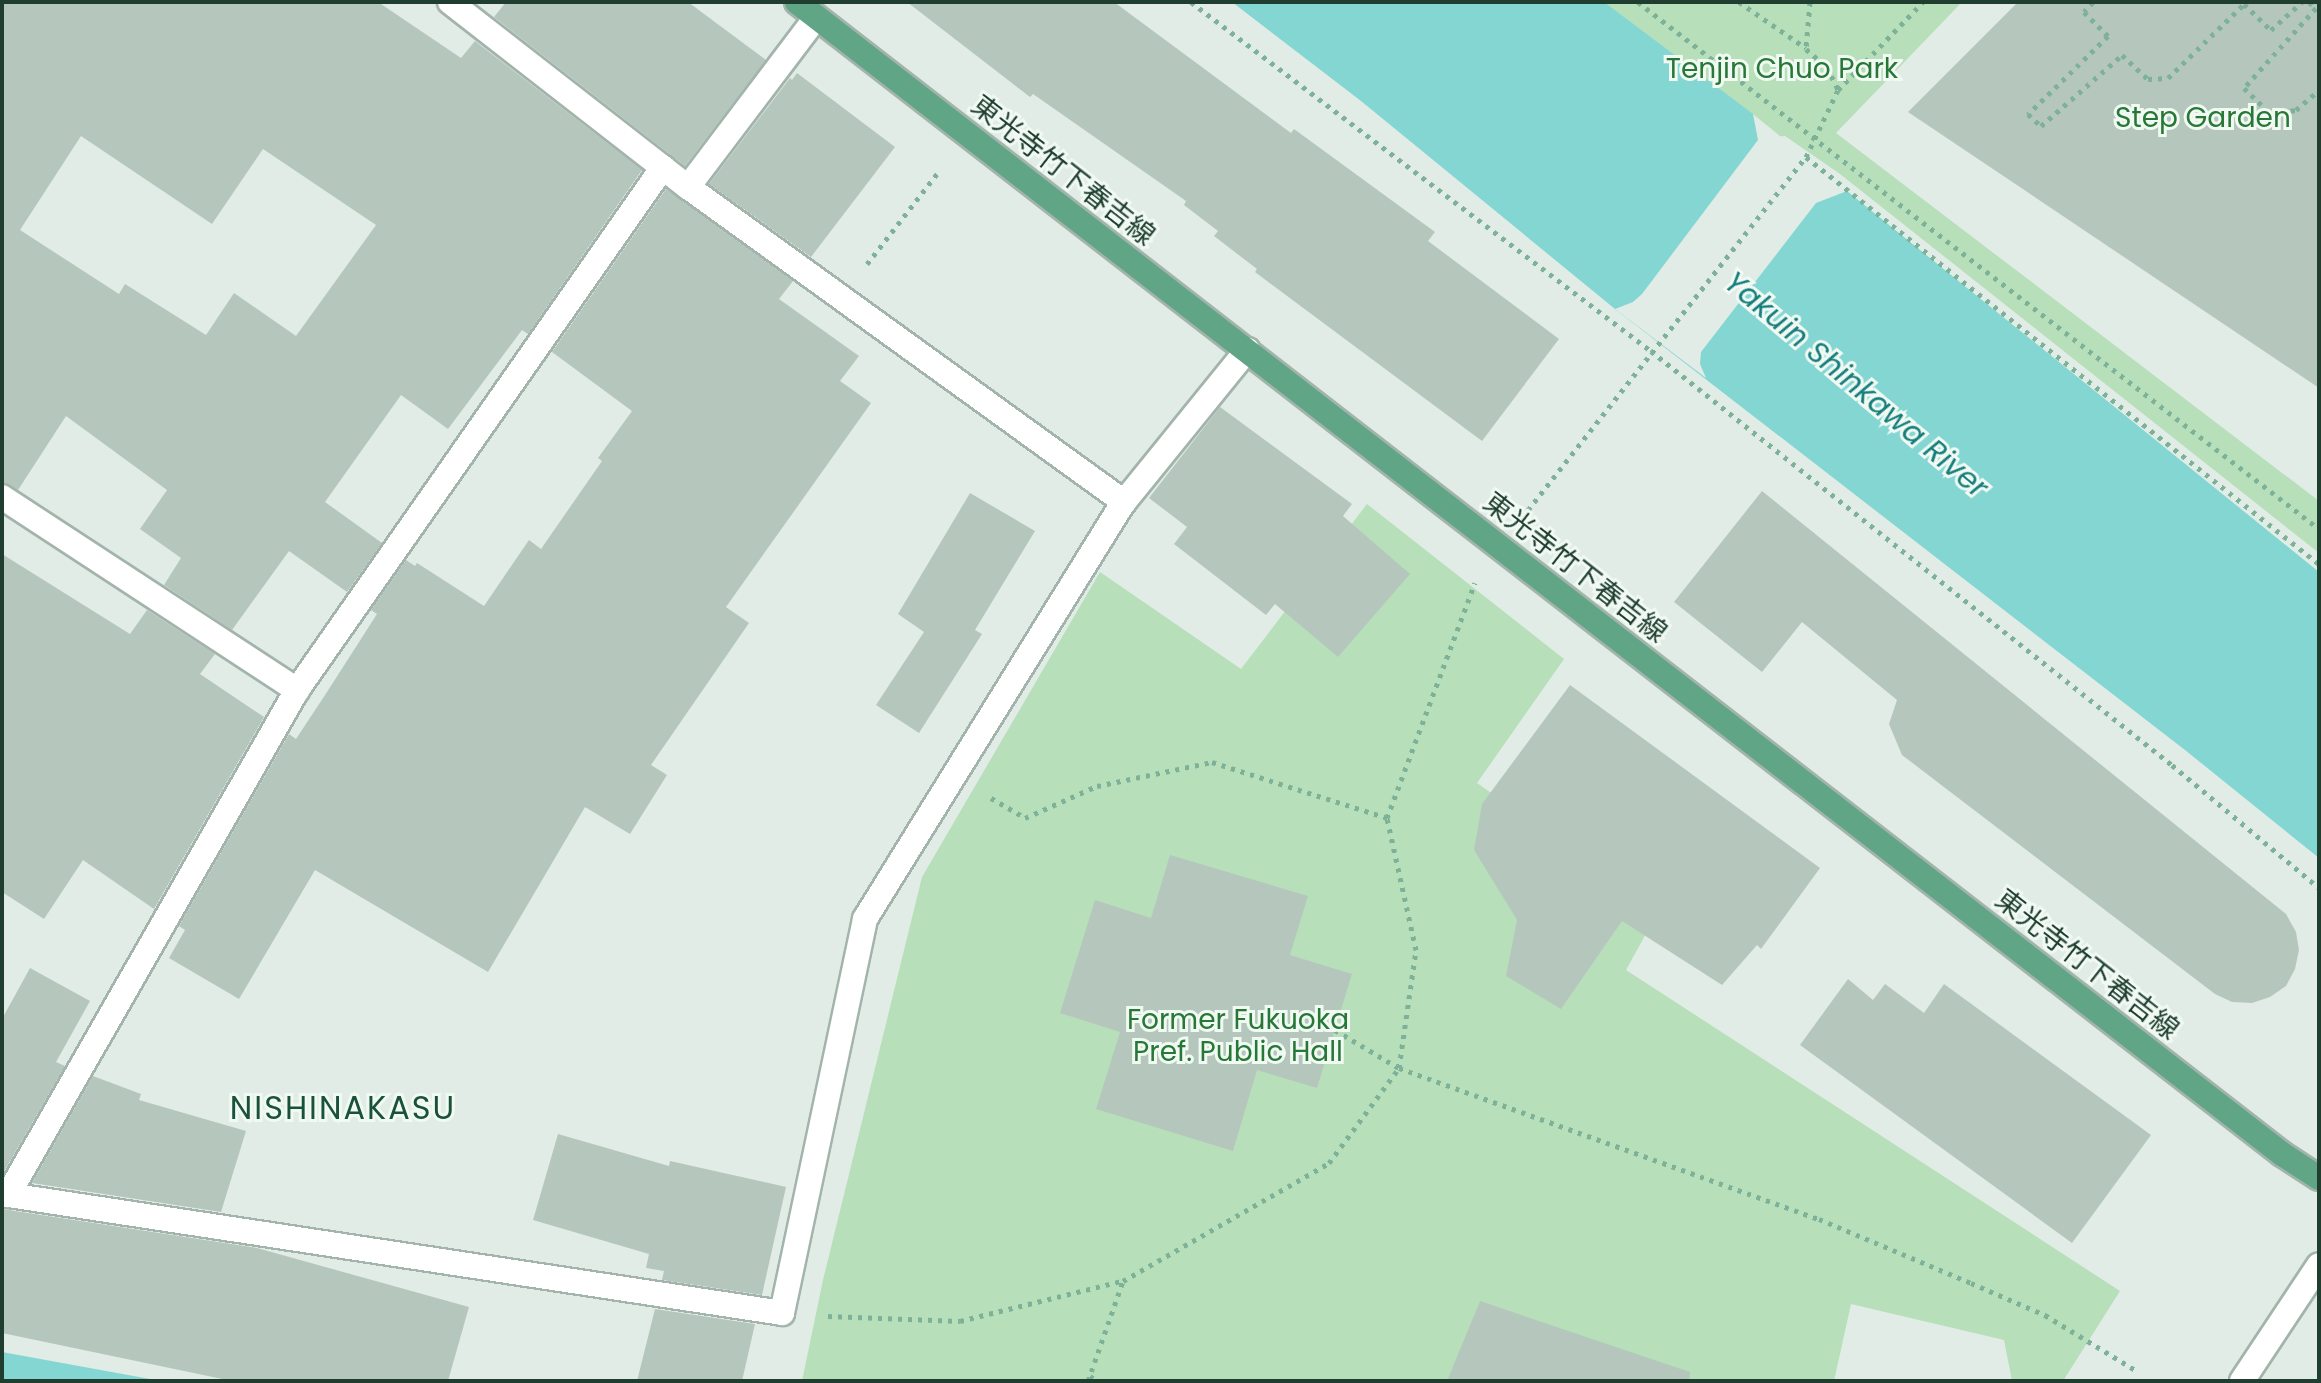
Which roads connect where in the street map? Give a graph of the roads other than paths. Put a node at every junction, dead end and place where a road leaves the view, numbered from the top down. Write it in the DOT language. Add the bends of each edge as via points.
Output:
graph roads {
  1 [pos="450,2"];
  2 [pos="797,2"];
  3 [pos="816,18"];
  4 [pos="663,167"];
  5 [pos="688,187"];
  6 [pos="1247,350"];
  7 [pos="2,497"];
  8 [pos="1124,502"];
  9 [pos="297,690"];
  10 [pos="2319,1178"];
  11 [pos="5,1194"];
  12 [pos="2319,1265"];
  13 [pos="2242,1381"];
  1 -- 4 [label="street"];
  2 -- 3 [label="main road, 東光寺竹下春吉線"];
  3 -- 5 [label="street"];
  3 -- 6 [label="main road, 東光寺竹下春吉線"];
  4 -- 5 [label="street"];
  4 -- 9 [label="street"];
  5 -- 8 [label="street"];
  6 -- 8 [label="street"];
  6 -- 10 [label="main road, 東光寺竹下春吉線"];
  7 -- 9 [label="street"];
  8 -- 11 [label="street" via="865,919 782,1313"];
  9 -- 11 [label="street"];
  12 -- 13 [label="street"];
}
